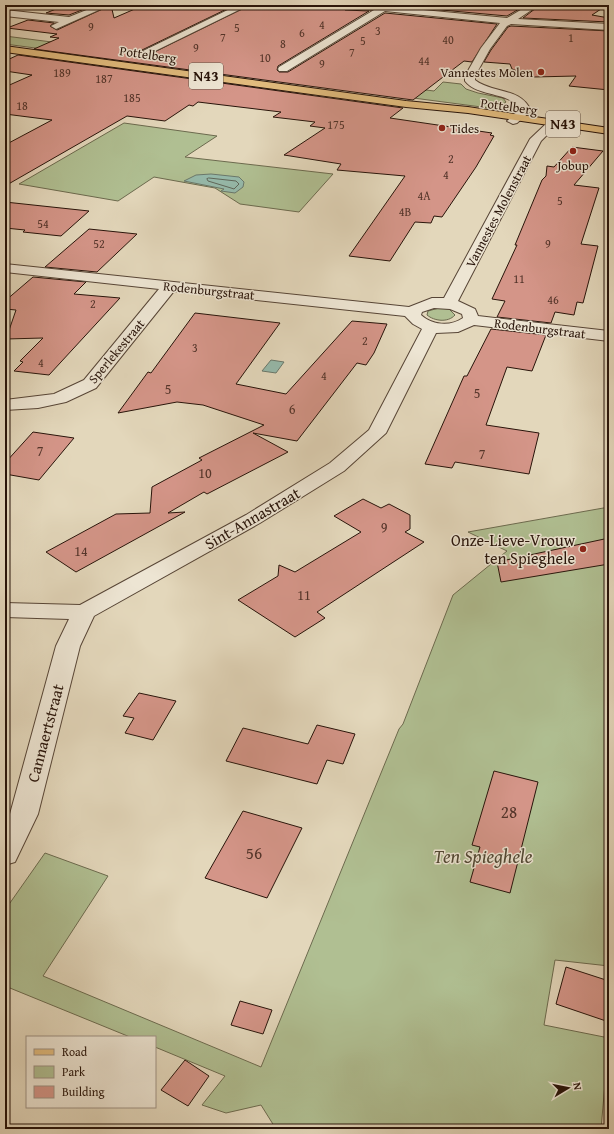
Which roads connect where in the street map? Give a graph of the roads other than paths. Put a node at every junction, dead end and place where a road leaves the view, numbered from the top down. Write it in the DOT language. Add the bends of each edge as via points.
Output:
graph roads {
  1 [pos="106,5"];
  2 [pos="245,5"];
  3 [pos="345,5"];
  4 [pos="535,5"];
  5 [pos="462,8"];
  6 [pos="383,9"];
  7 [pos="5,13"];
  8 [pos="448,15"];
  9 [pos="69,20"];
  10 [pos="508,21"];
  11 [pos="609,27"];
  12 [pos="50,28"];
  13 [pos="5,49"];
  14 [pos="148,51"];
  15 [pos="283,69"];
  16 [pos="515,119"];
  17 [pos="551,124"];
  18 [pos="609,131"];
  19 [pos="609,134"];
  20 [pos="5,268"];
  21 [pos="170,286"];
  22 [pos="449,303"];
  23 [pos="413,312"];
  24 [pos="471,320"];
  25 [pos="432,327"];
  26 [pos="609,336"];
  27 [pos="5,406"];
  28 [pos="5,610"];
  29 [pos="84,612"];
  30 [pos="5,854"];
  1 -- 9 [label="street"];
  2 -- 14 [label="street"];
  3 -- 6 [label="street"];
  4 -- 10 [label="street"];
  5 -- 8 [label="street"];
  6 -- 8 [label="street"];
  6 -- 15 [label="street"];
  7 -- 9 [label="street"];
  8 -- 10 [label="street"];
  9 -- 12 [label="street"];
  10 -- 11 [label="street"];
  10 -- 16 [label="street" via="486,48 470,76 470,81 475,86 510,96 521,102 525,111"];
  13 -- 16 [label="main road, Pottelberg / N43"];
  16 -- 17 [label="main road, Pottelberg / N43"];
  17 -- 18 [label="main road, Pottelberg / N43"];
  17 -- 19 [label="main road, Pottelberg / N43"];
  17 -- 22 [label="street, Vannestes Molenstraat" via="536,139"];
  20 -- 21 [label="street, Rodenburgstraat"];
  21 -- 23 [label="street, Rodenburgstraat"];
  21 -- 27 [label="street, Sperlekestraat" via="90,384 76,394 35,404"];
  22 -- 23 [label="street" via="432,303 420,306"];
  22 -- 24 [label="street" via="461,306 469,312"];
  23 -- 25 [label="street" via="418,322"];
  24 -- 25 [label="street" via="456,327"];
  24 -- 26 [label="street, Rodenburgstraat"];
  25 -- 29 [label="street, Sint-Annastraat" via="376,433 337,467 253,519"];
  28 -- 29 [label="street"];
  29 -- 30 [label="street, Cannaertstraat" via="68,646 24,814"];
}
